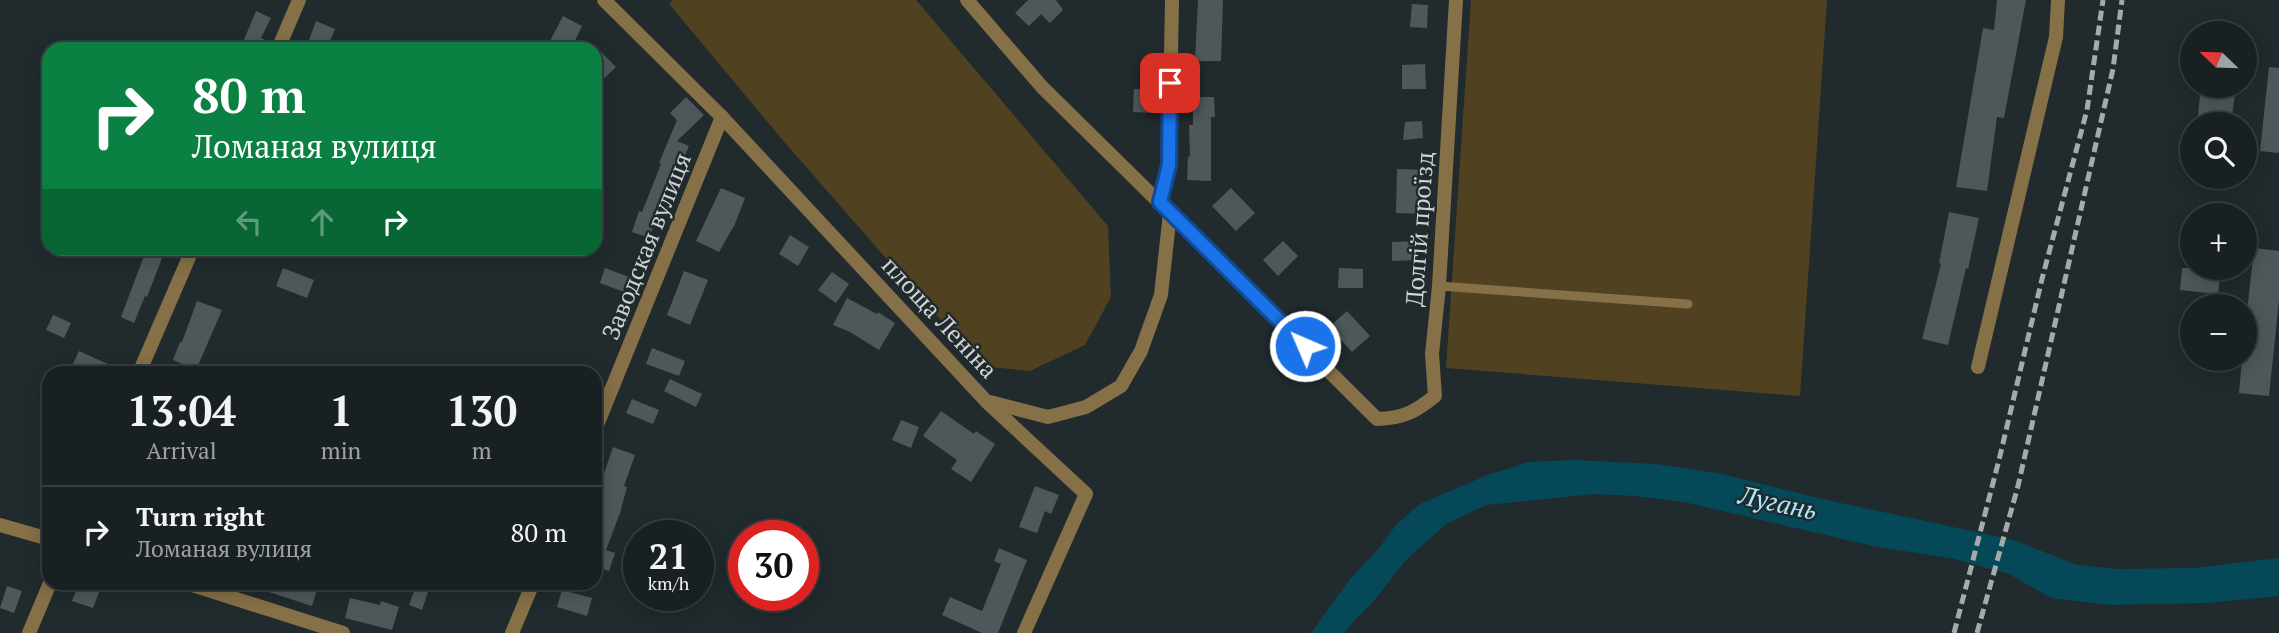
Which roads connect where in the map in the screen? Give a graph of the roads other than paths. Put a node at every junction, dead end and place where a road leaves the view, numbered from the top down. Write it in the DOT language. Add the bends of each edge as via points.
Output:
graph roads {
  1 [pos="299,0"];
  2 [pos="604,0"];
  3 [pos="967,0"];
  4 [pos="1172,0"];
  5 [pos="1456,0"];
  6 [pos="2058,0"];
  7 [pos="281,42"];
  8 [pos="722,117"];
  9 [pos="1165,208"];
  10 [pos="190,256"];
  11 [pos="1439,286"];
  12 [pos="1688,304"];
  13 [pos="142,366"];
  14 [pos="1978,367"];
  15 [pos="986,401"];
  16 [pos="602,413"];
  17 [pos="0,525"];
  18 [pos="42,538"];
  19 [pos="47,590"];
  20 [pos="208,590"];
  21 [pos="530,590"];
  22 [pos="29,633"];
  23 [pos="343,633"];
  24 [pos="512,633"];
  25 [pos="1024,633"];
  1 -- 7 [label="street"];
  2 -- 8 [label="street, площа Леніна"];
  3 -- 9 [label="street" via="1042,87"];
  4 -- 9 [label="street, площа Леніна"];
  5 -- 11 [label="street, Долгій проїзд"];
  6 -- 14 [label="street" via="2056,37"];
  8 -- 15 [label="street, площа Леніна"];
  8 -- 16 [label="street, Заводская вулиця"];
  9 -- 11 [label="street, Долгій проїзд" via="1377,419 1415,412 1436,396 1432,354"];
  9 -- 15 [label="street, площа Леніна" via="1161,295 1141,351 1121,386 1086,407 1048,417"];
  10 -- 13 [label="street"];
  11 -- 12 [label="lane"];
  15 -- 25 [label="street" via="1086,494"];
  17 -- 18 [label="street"];
  19 -- 22 [label="street"];
  20 -- 23 [label="street"];
  21 -- 24 [label="street"];
}
